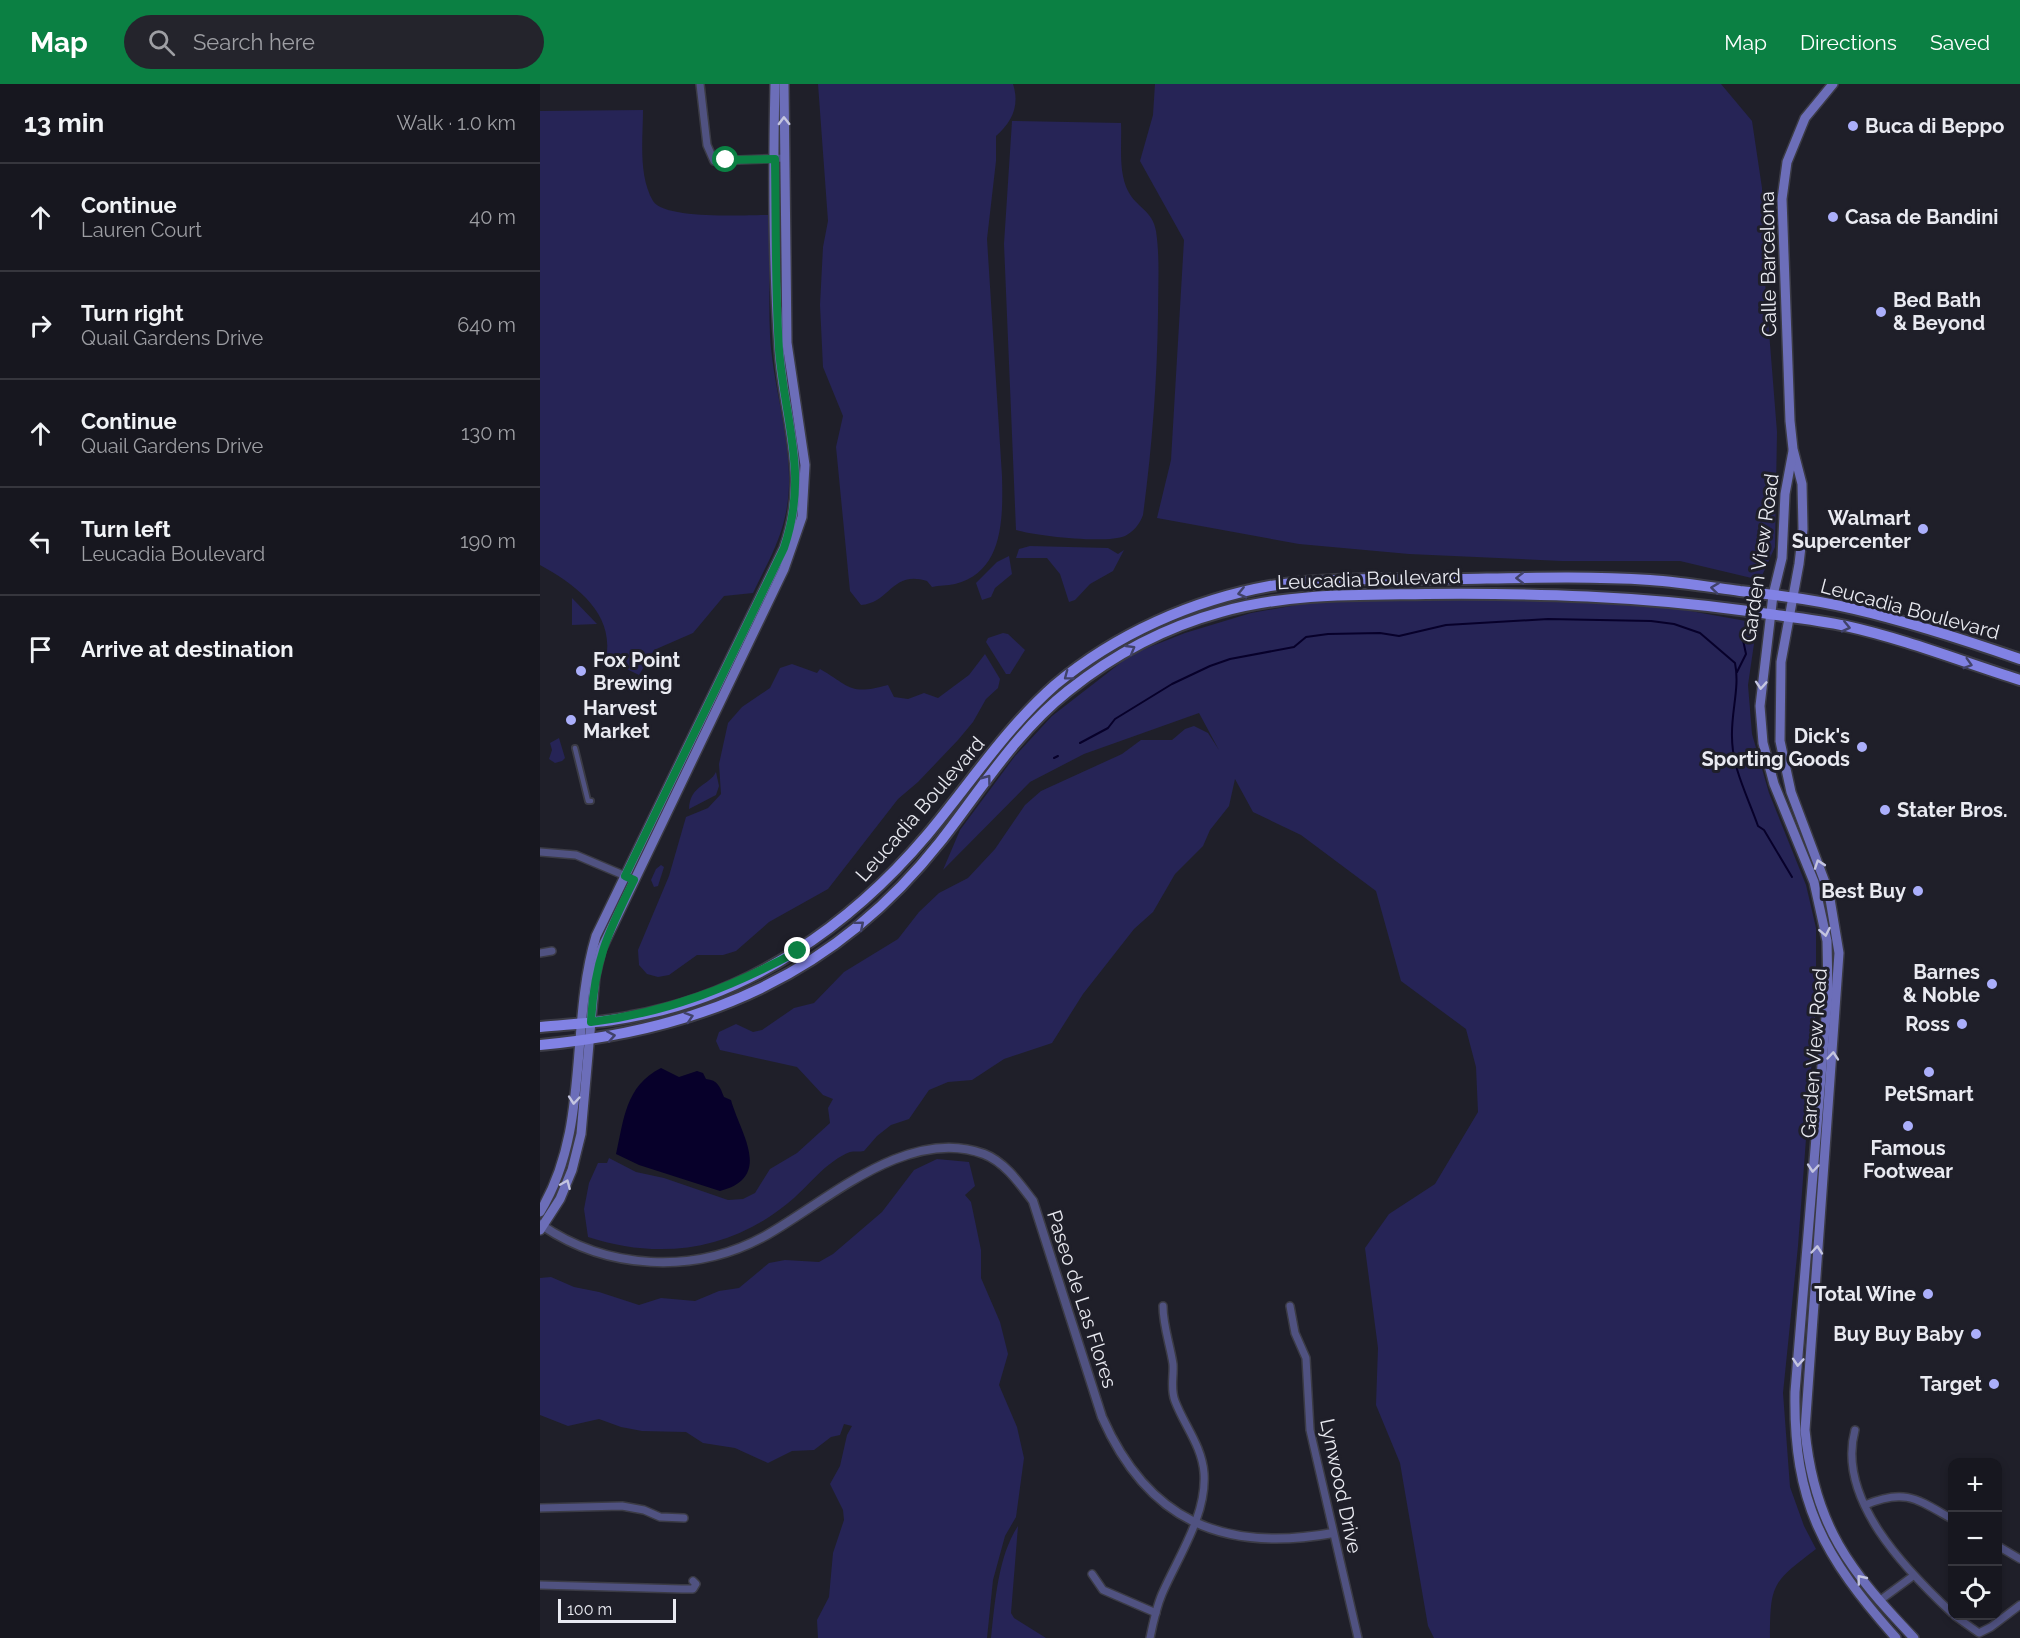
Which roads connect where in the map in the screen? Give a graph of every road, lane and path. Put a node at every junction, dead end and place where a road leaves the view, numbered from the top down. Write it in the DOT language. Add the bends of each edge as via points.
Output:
graph roads {
  1 [pos="700,84"];
  2 [pos="775,84"];
  3 [pos="784,84"];
  4 [pos="1833,84"];
  5 [pos="780,158"];
  6 [pos="1790,421"];
  7 [pos="1793,449"];
  8 [pos="1773,595"];
  9 [pos="1793,598"];
  10 [pos="1771,614"];
  11 [pos="1789,617"];
  12 [pos="2020,659"];
  13 [pos="2020,680"];
  14 [pos="575,748"];
  15 [pos="591,801"];
  16 [pos="540,852"];
  17 [pos="629,878"];
  18 [pos="552,951"];
  19 [pos="540,953"];
  20 [pos="586,1022"];
  21 [pos="540,1027"];
  22 [pos="585,1041"];
  23 [pos="540,1045"];
  24 [pos="540,1212"];
  25 [pos="541,1227"];
  26 [pos="1163,1306"];
  27 [pos="1290,1306"];
  28 [pos="1855,1430"];
  29 [pos="1865,1505"];
  30 [pos="540,1508"];
  31 [pos="1948,1516"];
  32 [pos="684,1518"];
  33 [pos="1194,1524"];
  34 [pos="1333,1533"];
  35 [pos="2002,1548"];
  36 [pos="2020,1559"];
  37 [pos="1092,1574"];
  38 [pos="1914,1576"];
  39 [pos="693,1581"];
  40 [pos="540,1585"];
  41 [pos="1879,1601"];
  42 [pos="2020,1605"];
  43 [pos="1948,1608"];
  44 [pos="1156,1613"];
  45 [pos="2002,1619"];
  46 [pos="1962,1620"];
  47 [pos="2000,1620"];
  48 [pos="1150,1638"];
  49 [pos="1358,1638"];
  50 [pos="1896,1638"];
  51 [pos="1914,1638"];
  1 -- 5 [label="street" via="706,145 714,161"];
  2 -- 5 [label="main road"];
  5 -- 3 [label="main road, one-way"];
  4 -- 6 [label="main road, Calle Barcelona" via="1805,118 1787,162 1782,199"];
  5 -- 17 [label="main road" via="779,350 797,468 793,518 784,548"];
  6 -- 7 [label="main road, Garden View Road"];
  7 -- 8 [label="main road, Garden View Road" via="1785,494 1782,558"];
  7 -- 9 [label="main road, Garden View Road" via="1802,483 1803,529"];
  8 -- 9 [label="main road, Leucadia Boulevard"];
  8 -- 10 [label="main road, Garden View Road"];
  8 -- 20 [label="main road, Leucadia Boulevard, one-way" via="1653,580 1334,580 1272,586 1176,613 1094,656 1056,685 1017,722 880,887 798,951 712,993 629,1018"];
  9 -- 11 [label="main road, Garden View Road"];
  9 -- 12 [label="main road, Leucadia Boulevard" via="1850,608 1936,631"];
  10 -- 11 [label="main road, Leucadia Boulevard"];
  22 -- 10 [label="main road, Leucadia Boulevard, one-way" via="669,1023 735,1001 815,958 858,928 890,898 938,844 992,772 1065,693 1131,649 1187,623 1275,600 1335,595 1543,593 1651,599"];
  10 -- 50 [label="main road, Garden View Road, one-way" via="1761,678 1763,743 1774,784 1814,882 1827,941 1828,992 1796,1392 1796,1455 1811,1512 1829,1552"];
  11 -- 13 [label="main road, Leucadia Boulevard, one-way" via="1846,626"];
  41 -- 11 [label="main road, Garden View Road, one-way" via="1856,1575 1830,1530 1815,1491 1806,1442 1839,953 1826,884 1791,792 1780,741 1780,662"];
  14 -- 15 [label="street"];
  16 -- 17 [label="street" via="576,855"];
  17 -- 20 [label="main road" via="596,936 586,970"];
  18 -- 19 [label="street"];
  20 -- 21 [label="main road, Leucadia Boulevard"];
  20 -- 22 [label="main road"];
  22 -- 23 [label="main road, Leucadia Boulevard"];
  22 -- 24 [label="main road, one-way" via="570,1138 558,1177"];
  25 -- 22 [label="main road, one-way" via="560,1199 574,1161 584,1113"];
  25 -- 33 [label="street, Paseo de Las Flores" via="576,1245 614,1257 653,1263 699,1259 764,1237 876,1168 919,1152 951,1148 985,1154 1010,1172 1033,1201 1114,1444 1144,1486"];
  26 -- 33 [label="street" via="1175,1400 1200,1453 1204,1474"];
  27 -- 34 [label="street, Lynwood Drive" via="1295,1333 1306,1358 1310,1430"];
  28 -- 29 [label="street" via="1851,1445 1854,1468"];
  29 -- 31 [label="street" via="1899,1494 1916,1498"];
  29 -- 38 [label="street"];
  30 -- 32 [label="street" via="622,1506 660,1517"];
  33 -- 34 [label="street, Paseo de Las Flores" via="1259,1540 1297,1540"];
  33 -- 44 [label="street"];
  34 -- 49 [label="street, Lynwood Drive"];
  35 -- 36 [label="street"];
  37 -- 44 [label="street" via="1103,1590"];
  38 -- 41 [label="street"];
  38 -- 43 [label="street"];
  39 -- 40 [label="street" via="693,1588 682,1589"];
  41 -- 51 [label="main road, Garden View Road"];
  42 -- 45 [label="street"];
  44 -- 48 [label="street"];
  46 -- 47 [label="street" via="1979,1633"];
}
